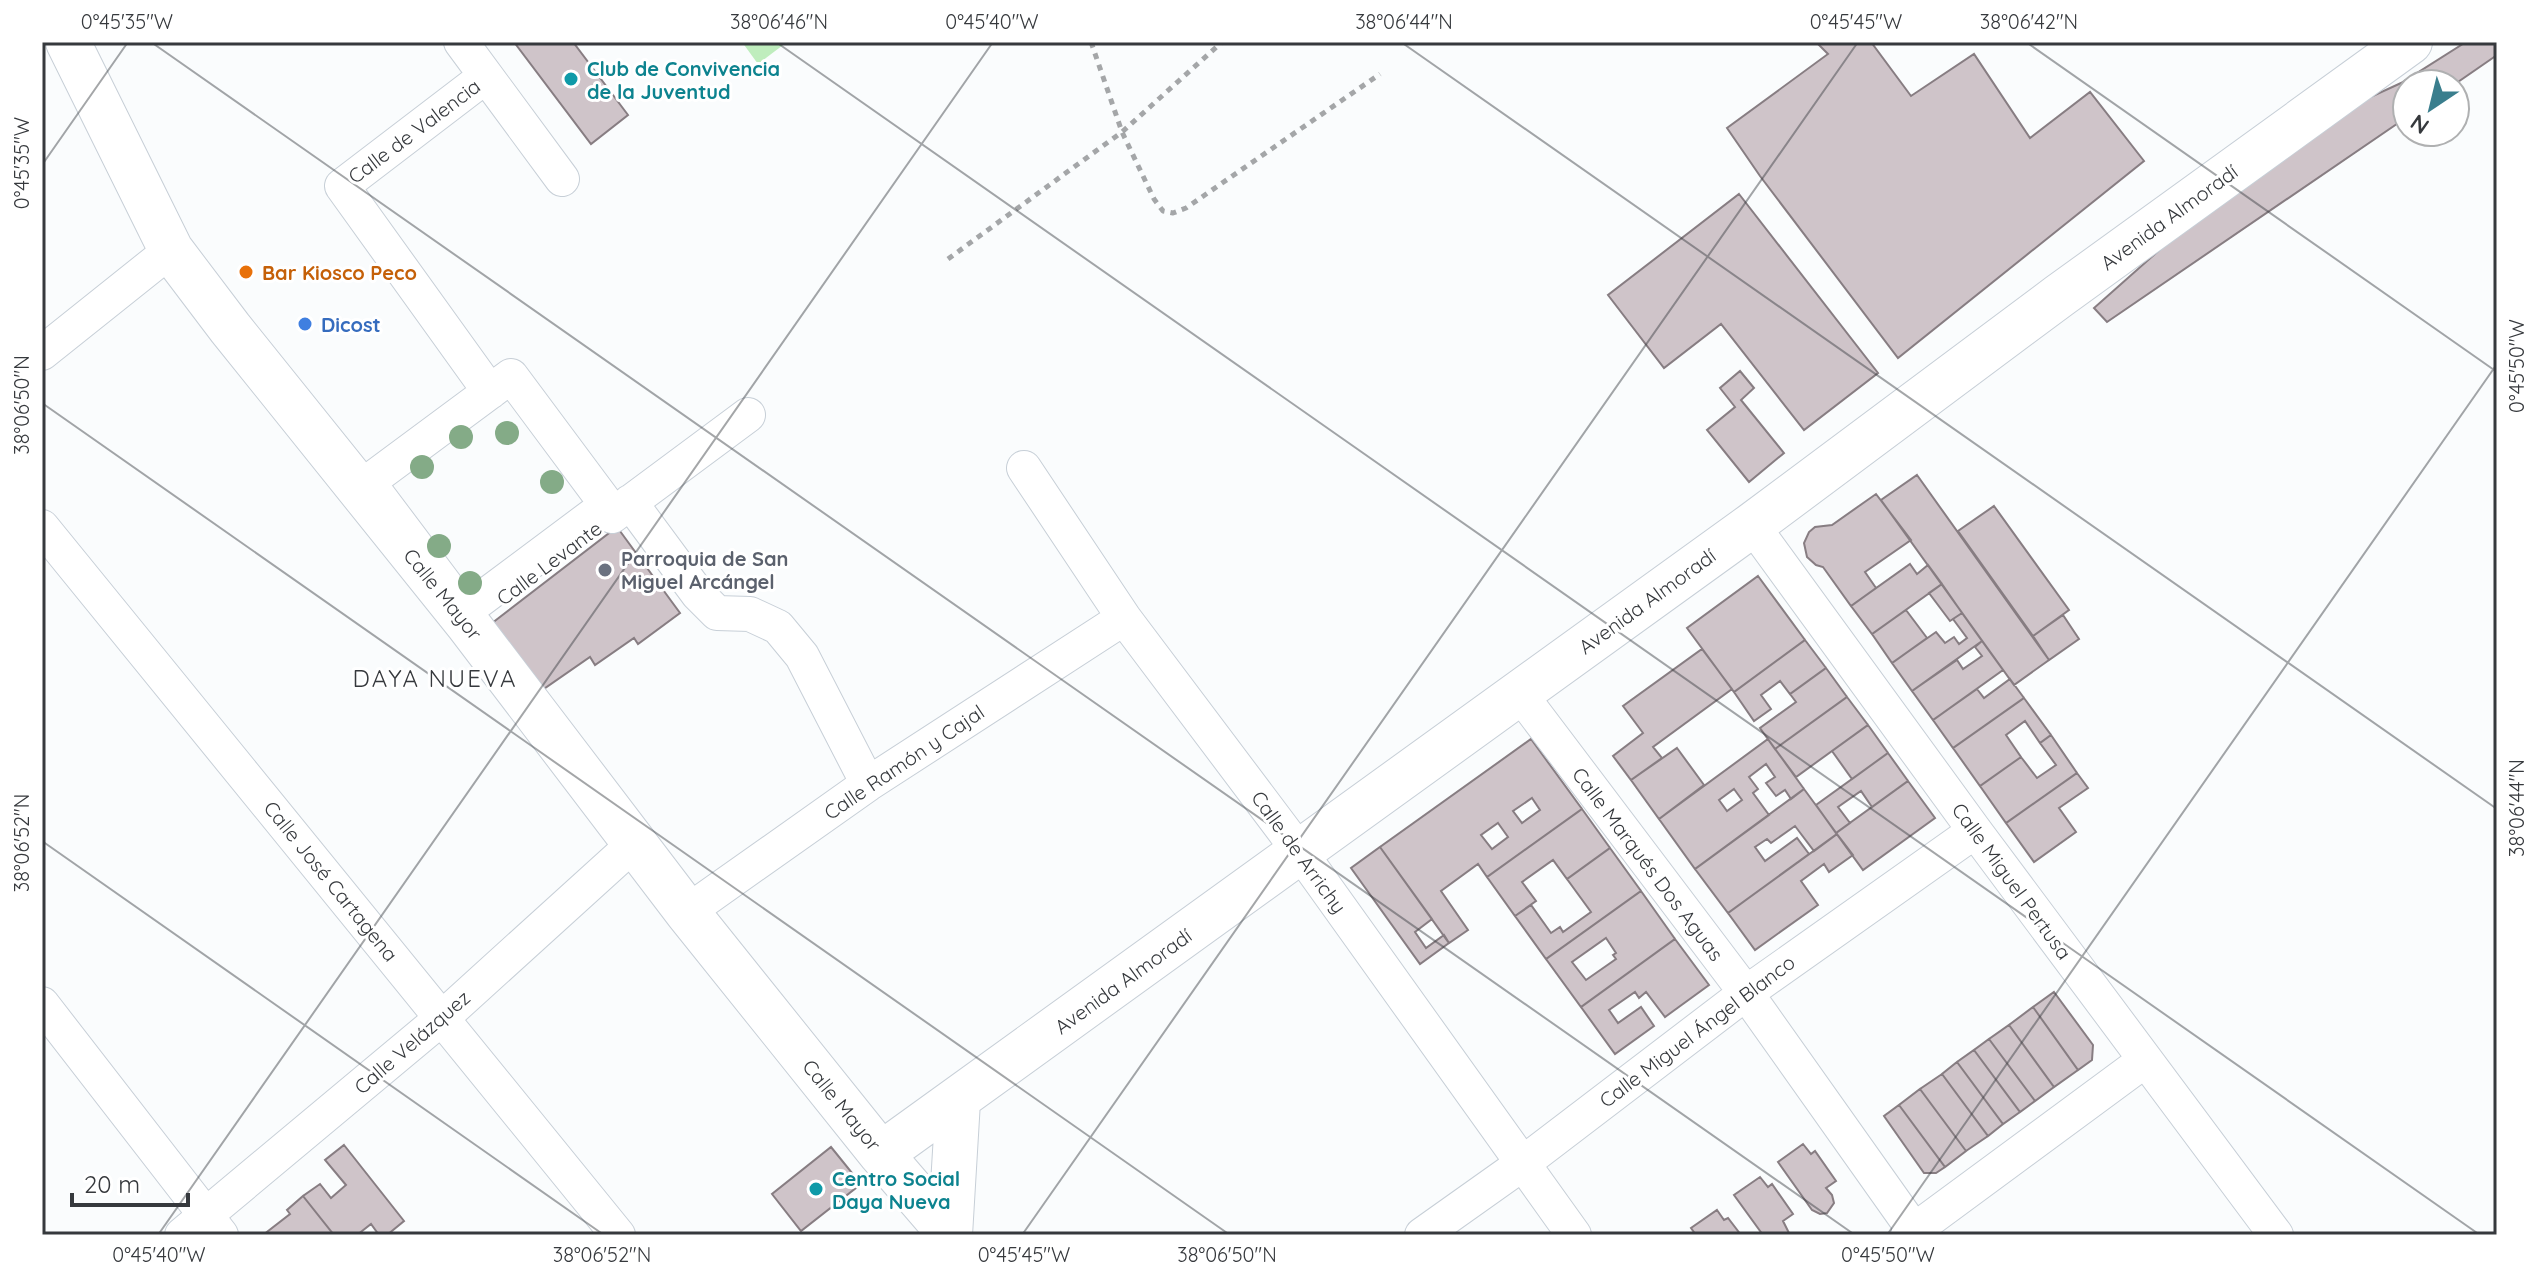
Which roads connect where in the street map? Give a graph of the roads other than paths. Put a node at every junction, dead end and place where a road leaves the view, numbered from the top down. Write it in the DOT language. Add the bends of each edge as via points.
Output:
graph roads {
  1 [pos="68,42"];
  2 [pos="461,42"];
  3 [pos="2410,42"];
  4 [pos="486,76"];
  5 [pos="562,179"];
  6 [pos="171,250"];
  7 [pos="42,353"];
  8 [pos="490,392"];
  9 [pos="748,415"];
  10 [pos="1024,468"];
  11 [pos="630,502"];
  12 [pos="1752,525"];
  13 [pos="42,527"];
  14 [pos="1124,618"];
  15 [pos="467,623"];
  16 [pos="1520,694"];
  17 [pos="868,784"];
  18 [pos="1975,831"];
  19 [pos="636,842"];
  20 [pos="1300,852"];
  21 [pos="687,912"];
  22 [pos="1746,993"];
  23 [pos="42,1004"];
  24 [pos="442,1018"];
  25 [pos="2144,1061"];
  26 [pos="958,1101"];
  27 [pos="881,1154"];
  28 [pos="1522,1164"];
  29 [pos="203,1229"];
  30 [pos="1911,1233"];
  31 [pos="950,1234"];
  32 [pos="618,1235"];
  33 [pos="1422,1235"];
  34 [pos="1574,1235"];
  35 [pos="2276,1235"];
  1 -- 6 [label="street, Calle Mayor"];
  2 -- 4 [label="street, Calle de Valencia"];
  3 -- 12 [label="street, Avenida Almoradí"];
  4 -- 5 [label="street, Calle de Valencia"];
  4 -- 8 [label="street, Calle de Valencia" via="342,186"];
  6 -- 7 [label="street"];
  6 -- 15 [label="street, Calle Mayor"];
  8 -- 8 [label="street" via="368,482 465,611 607,505 511,376"];
  9 -- 11 [label="street, Calle Levante"];
  10 -- 14 [label="street, Calle de Arrichy"];
  11 -- 15 [label="street, Calle Levante"];
  11 -- 17 [label="street" via="717,613 750,614 778,627 802,656"];
  12 -- 16 [label="street, Avenida Almoradí"];
  12 -- 18 [label="street, Calle Miguel Pertusa"];
  13 -- 24 [label="street, Calle José Cartagena"];
  14 -- 17 [label="street, Calle Ramón y Cajal"];
  14 -- 20 [label="street, Calle de Arrichy"];
  15 -- 19 [label="street, Calle Mayor"];
  16 -- 20 [label="street, Avenida Almoradí"];
  16 -- 22 [label="street, Calle Marqués Dos Aguas"];
  17 -- 21 [label="street, Calle Ramón y Cajal"];
  18 -- 22 [label="street, Calle Miguel Ángel Blanco"];
  18 -- 25 [label="street, Calle Miguel Pertusa"];
  19 -- 21 [label="street, Calle Mayor"];
  19 -- 24 [label="street, Calle Velázquez"];
  20 -- 26 [label="street, Avenida Almoradí"];
  20 -- 28 [label="street, Calle de Arrichy"];
  21 -- 27 [label="street, Calle Mayor"];
  22 -- 28 [label="street, Calle Miguel Ángel Blanco"];
  22 -- 30 [label="street, Calle Marqués Dos Aguas"];
  23 -- 29 [label="street"];
  24 -- 29 [label="street, Calle Velázquez"];
  24 -- 32 [label="street, Calle José Cartagena"];
  25 -- 30 [label="street"];
  25 -- 35 [label="street, Calle Miguel Pertusa"];
  26 -- 27 [label="street, Avenida Almoradí"];
  26 -- 31 [label="street"];
  27 -- 31 [label="street, Calle Mayor"];
  28 -- 33 [label="street, Calle Miguel Ángel Blanco"];
  28 -- 34 [label="street, Calle de Arrichy"];
}
